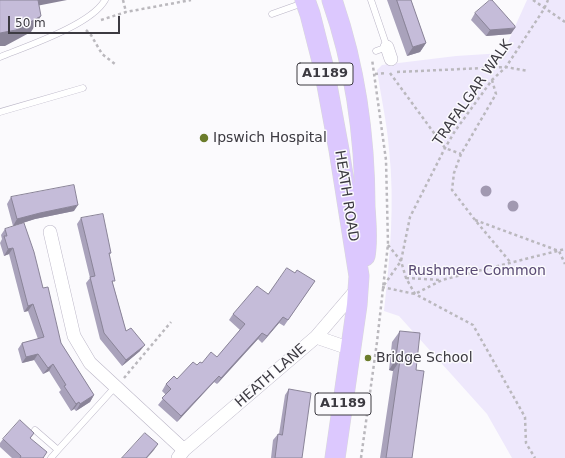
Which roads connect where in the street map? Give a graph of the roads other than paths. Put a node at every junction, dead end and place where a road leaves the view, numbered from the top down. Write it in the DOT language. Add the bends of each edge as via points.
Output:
graph roads {
  1 [pos="105,0"];
  2 [pos="332,0"];
  3 [pos="371,0"];
  4 [pos="306,1"];
  5 [pos="272,14"];
  6 [pos="381,53"];
  7 [pos="0,57"];
  8 [pos="83,88"];
  9 [pos="0,112"];
  10 [pos="50,232"];
  11 [pos="359,282"];
  12 [pos="316,337"];
  13 [pos="351,349"];
  14 [pos="116,386"];
  15 [pos="35,430"];
  16 [pos="58,450"];
  17 [pos="181,454"];
  18 [pos="51,458"];
  19 [pos="336,458"];
  1 -- 7 [label="lane" via="94,13 81,22"];
  2 -- 11 [label="main road, HEATH ROAD / A1189" via="347,53 360,117 365,168 366,252"];
  3 -- 6 [label="lane"];
  4 -- 5 [label="lane"];
  4 -- 11 [label="main road, HEATH ROAD / A1189" via="327,84"];
  8 -- 9 [label="lane"];
  10 -- 14 [label="street" via="74,336 90,363"];
  11 -- 12 [label="street, HEATH LANE"];
  11 -- 13 [label="main road, HEATH ROAD"];
  12 -- 13 [label="street"];
  12 -- 17 [label="street, HEATH LANE"];
  13 -- 19 [label="main road, HEATH ROAD / A1189"];
  14 -- 16 [label="lane"];
  14 -- 17 [label="street"];
  15 -- 16 [label="lane"];
  16 -- 18 [label="lane"];
}
